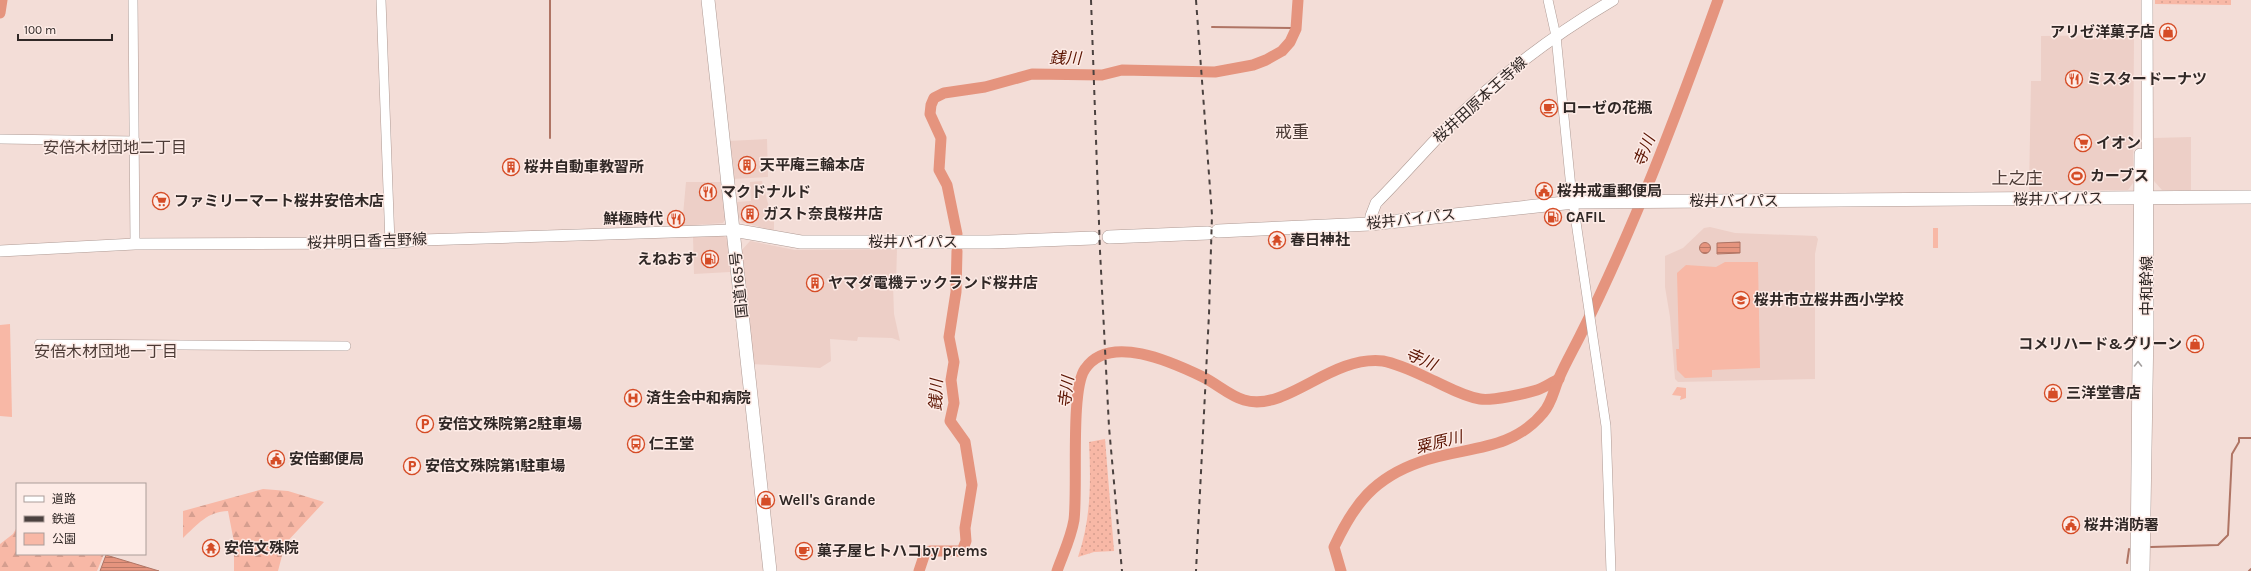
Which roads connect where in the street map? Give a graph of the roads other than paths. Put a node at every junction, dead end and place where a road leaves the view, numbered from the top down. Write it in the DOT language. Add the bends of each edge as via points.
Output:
graph roads {
  1 [pos="133,0"];
  2 [pos="381,0"];
  3 [pos="708,0"];
  4 [pos="1548,0"];
  5 [pos="1613,0"];
  6 [pos="2140,0"];
  7 [pos="2147,0"];
  8 [pos="1556,36"];
  9 [pos="0,139"];
  10 [pos="135,141"];
  11 [pos="2251,197"];
  12 [pos="2144,198"];
  13 [pos="1574,202"];
  14 [pos="1370,224"];
  15 [pos="733,230"];
  16 [pos="1109,237"];
  17 [pos="1093,238"];
  18 [pos="390,243"];
  19 [pos="135,244"];
  20 [pos="0,250"];
  21 [pos="39,344"];
  22 [pos="346,346"];
  23 [pos="770,571"];
  24 [pos="1611,571"];
  25 [pos="2136,571"];
  26 [pos="2144,571"];
  1 -- 10 [label="street"];
  2 -- 18 [label="street"];
  3 -- 15 [label="highway, 国道165号"];
  4 -- 8 [label="street"];
  5 -- 8 [label="main road, 桜井田原本王寺線"];
  6 -- 12 [label="main road, 中和幹線"];
  7 -- 12 [label="main road, 中和幹線"];
  8 -- 13 [label="street"];
  8 -- 14 [label="main road, 桜井田原本王寺線" via="1507,73 1441,134 1376,203"];
  9 -- 10 [label="street"];
  10 -- 19 [label="street"];
  11 -- 12 [label="highway, 桜井バイパス"];
  12 -- 13 [label="highway, 桜井バイパス"];
  25 -- 12 [label="main road, 中和幹線, one-way"];
  12 -- 26 [label="main road, 中和幹線"];
  13 -- 14 [label="highway, 桜井バイパス"];
  13 -- 24 [label="street" via="1606,426"];
  14 -- 16 [label="highway, 桜井バイパス"];
  15 -- 17 [label="highway, 桜井バイパス" via="801,242 989,242"];
  15 -- 18 [label="main road, 桜井明日香吉野線"];
  15 -- 23 [label="highway, 国道165号"];
  18 -- 19 [label="main road, 桜井明日香吉野線"];
  19 -- 20 [label="main road, 桜井明日香吉野線"];
  21 -- 22 [label="street"];
}
